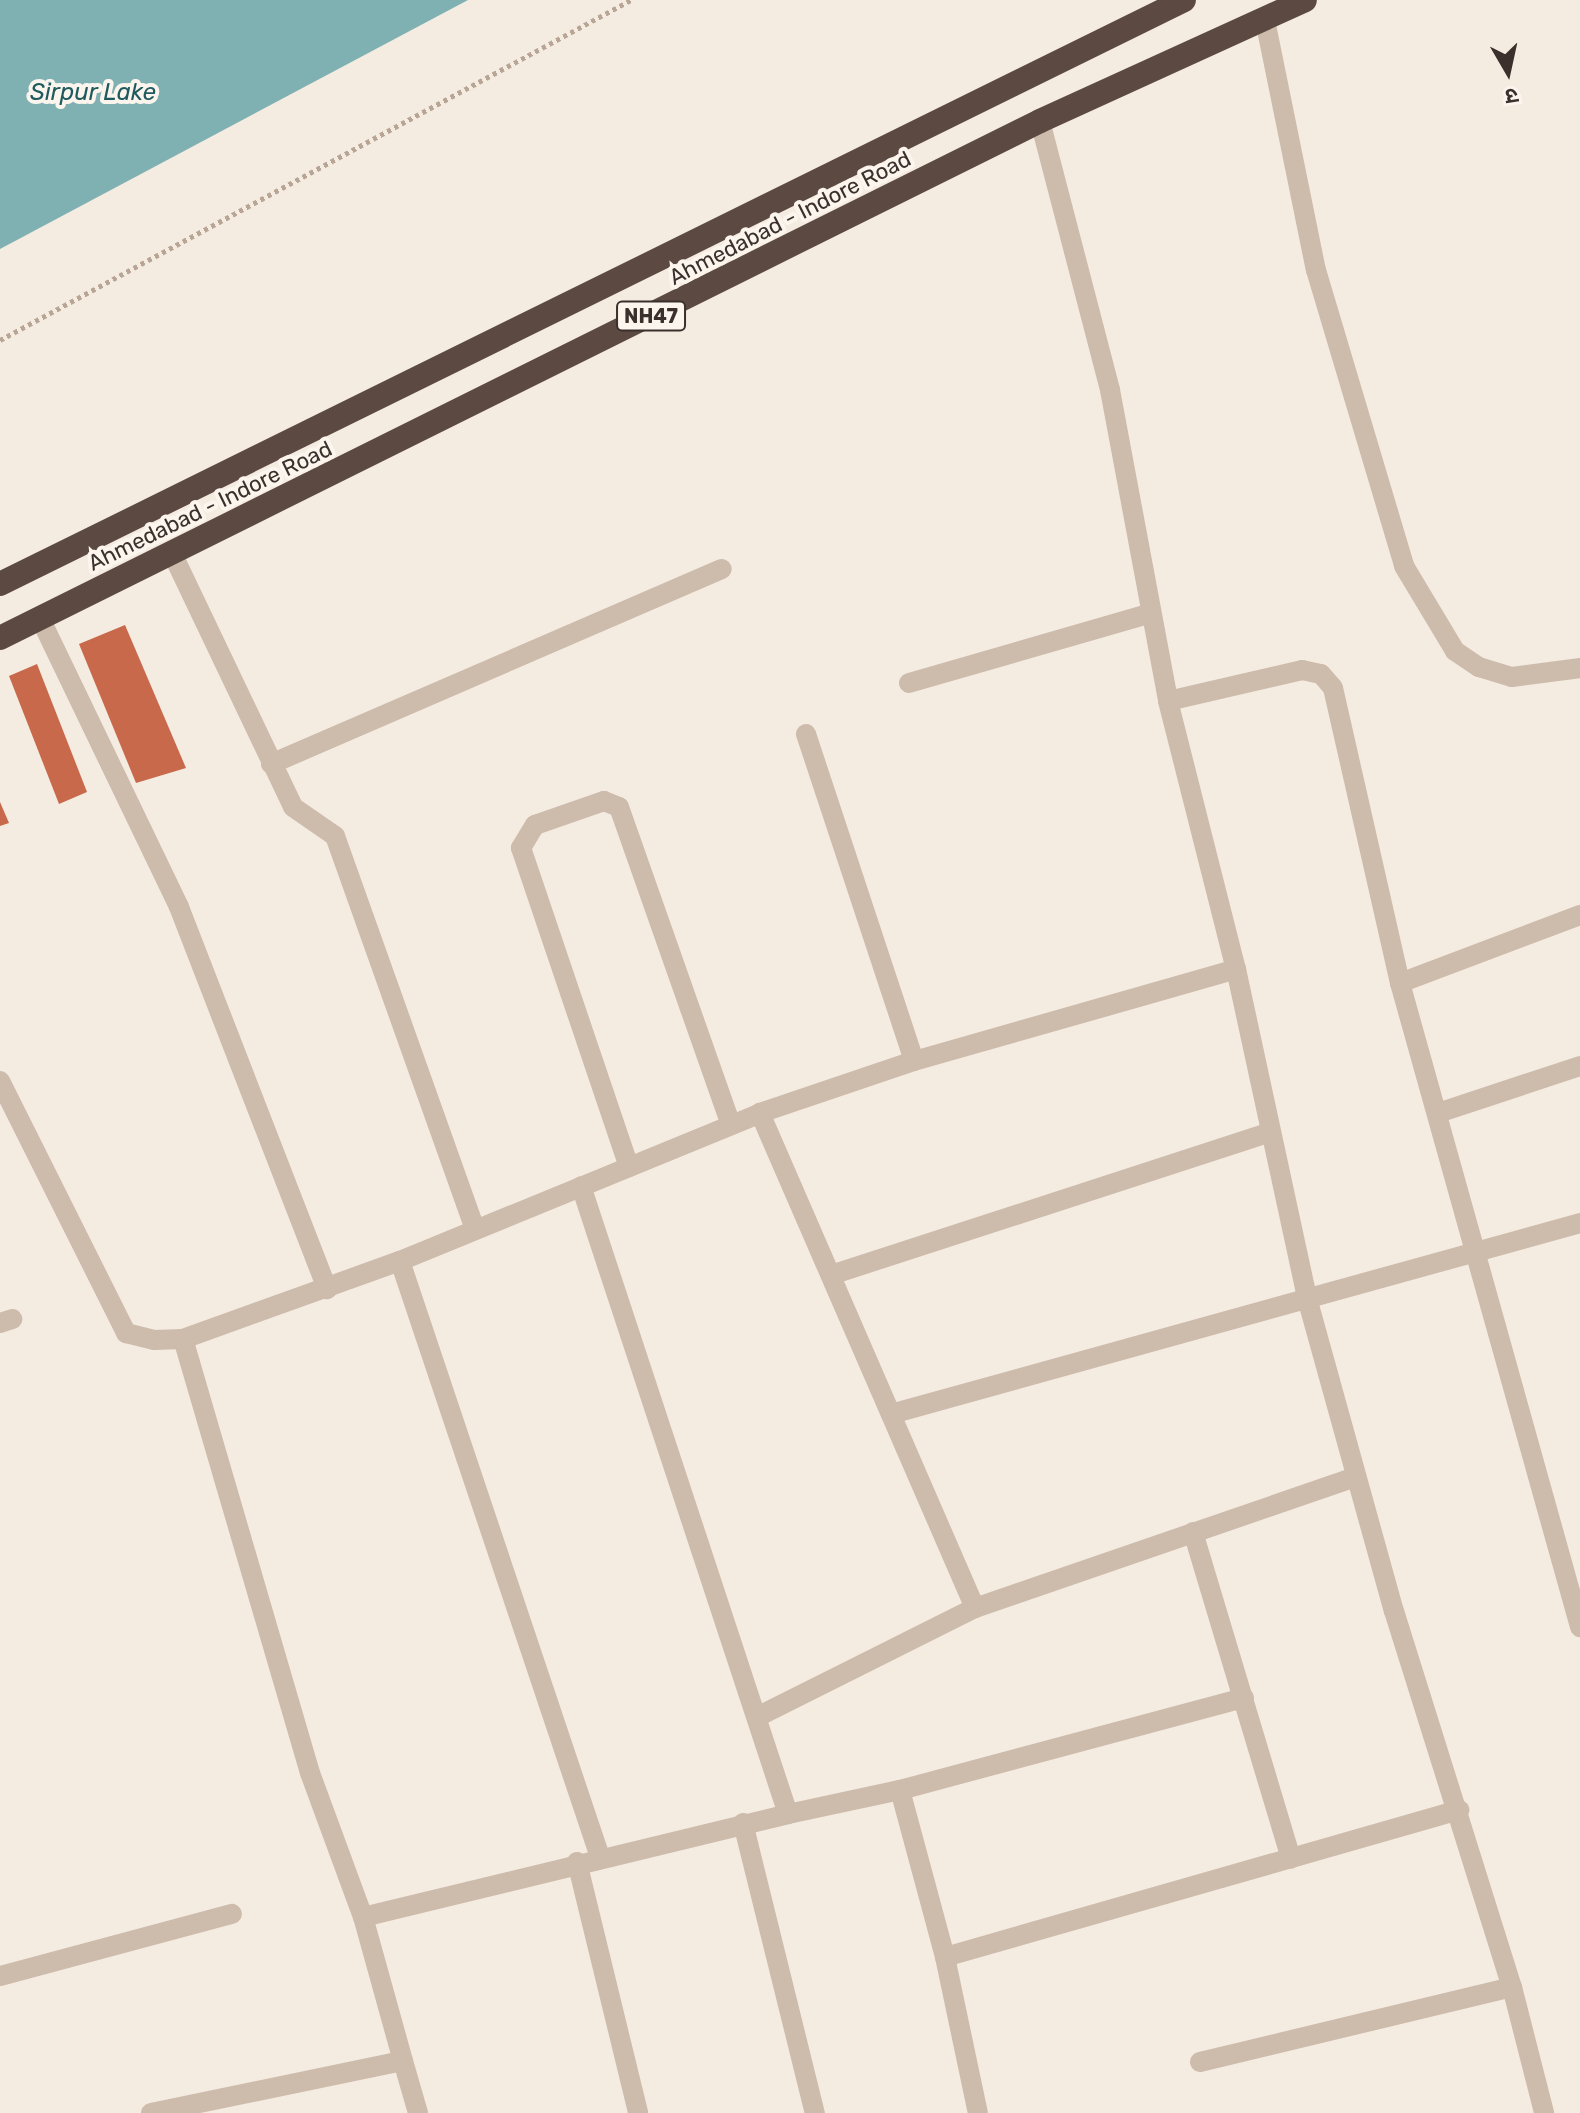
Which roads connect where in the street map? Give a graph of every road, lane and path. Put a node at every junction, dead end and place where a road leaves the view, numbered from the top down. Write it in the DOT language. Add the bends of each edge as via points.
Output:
graph roads {
  1 [pos="631,0"];
  2 [pos="1184,0"];
  3 [pos="1305,0"];
  4 [pos="1265,20"];
  5 [pos="1040,121"];
  6 [pos="0,340"];
  7 [pos="173,555"];
  8 [pos="722,569"];
  9 [pos="0,584"];
  10 [pos="1151,613"];
  11 [pos="40,618"];
  12 [pos="0,638"];
  13 [pos="1580,668"];
  14 [pos="909,683"];
  15 [pos="1168,701"];
  16 [pos="806,734"];
  17 [pos="271,764"];
  18 [pos="1580,915"];
  19 [pos="1236,969"];
  20 [pos="1400,983"];
  21 [pos="914,1061"];
  22 [pos="1580,1066"];
  23 [pos="0,1081"];
  24 [pos="760,1113"];
  25 [pos="1438,1113"];
  26 [pos="731,1125"];
  27 [pos="1269,1133"];
  28 [pos="629,1167"];
  29 [pos="581,1186"];
  30 [pos="1580,1223"];
  31 [pos="475,1229"];
  32 [pos="1477,1254"];
  33 [pos="400,1261"];
  34 [pos="831,1275"];
  35 [pos="327,1289"];
  36 [pos="1307,1298"];
  37 [pos="183,1339"];
  38 [pos="891,1414"];
  39 [pos="1356,1477"];
  40 [pos="1193,1532"];
  41 [pos="975,1608"];
  42 [pos="1580,1627"];
  43 [pos="1244,1698"];
  44 [pos="757,1717"];
  45 [pos="900,1790"];
  46 [pos="1459,1810"];
  47 [pos="788,1814"];
  48 [pos="743,1823"];
  49 [pos="600,1857"];
  50 [pos="1291,1859"];
  51 [pos="577,1862"];
  52 [pos="232,1914"];
  53 [pos="363,1917"];
  54 [pos="945,1957"];
  55 [pos="0,1976"];
  56 [pos="1512,1987"];
  57 [pos="403,2061"];
  58 [pos="1200,2062"];
  59 [pos="151,2113"];
  60 [pos="418,2113"];
  61 [pos="638,2113"];
  62 [pos="815,2113"];
  63 [pos="978,2113"];
  64 [pos="1544,2113"];
  1 -- 6 [label="path"];
  2 -- 9 [label="highway, Ahmedabad - Indore Road / NH47"];
  3 -- 4 [label="highway, Ahmedabad - Indore Road / NH47"];
  4 -- 5 [label="highway, Ahmedabad - Indore Road / NH47"];
  4 -- 13 [label="street" via="1316,270 1404,566 1455,651 1479,667 1512,677"];
  5 -- 7 [label="highway, Ahmedabad - Indore Road / NH47"];
  5 -- 10 [label="street" via="1110,390"];
  7 -- 11 [label="highway, Ahmedabad - Indore Road / NH47"];
  7 -- 17 [label="street"];
  8 -- 17 [label="street"];
  10 -- 14 [label="street"];
  10 -- 15 [label="street"];
  11 -- 12 [label="highway, Ahmedabad - Indore Road / NH47"];
  11 -- 35 [label="street" via="179,907"];
  15 -- 19 [label="street"];
  15 -- 20 [label="street" via="1302,670 1321,674 1333,688"];
  16 -- 21 [label="street"];
  17 -- 31 [label="street" via="293,807 335,836"];
  18 -- 20 [label="street"];
  19 -- 21 [label="street"];
  19 -- 27 [label="street"];
  20 -- 25 [label="street"];
  21 -- 24 [label="street"];
  22 -- 25 [label="street"];
  23 -- 37 [label="street" via="126,1333 154,1340"];
  24 -- 26 [label="street"];
  24 -- 34 [label="street"];
  25 -- 32 [label="street"];
  26 -- 28 [label="street"];
  26 -- 28 [label="street" via="619,807 604,801 535,825 521,848"];
  27 -- 34 [label="street"];
  27 -- 36 [label="street"];
  28 -- 29 [label="street"];
  29 -- 31 [label="street"];
  29 -- 44 [label="street"];
  30 -- 32 [label="street"];
  31 -- 33 [label="street"];
  32 -- 36 [label="street"];
  32 -- 42 [label="street"];
  33 -- 35 [label="street"];
  33 -- 49 [label="street"];
  34 -- 38 [label="street"];
  35 -- 37 [label="street"];
  36 -- 38 [label="street"];
  36 -- 39 [label="street"];
  37 -- 53 [label="street" via="310,1773"];
  38 -- 41 [label="street"];
  39 -- 40 [label="street"];
  39 -- 46 [label="street"];
  40 -- 41 [label="street"];
  40 -- 43 [label="street"];
  41 -- 44 [label="street"];
  43 -- 45 [label="street"];
  43 -- 50 [label="street"];
  44 -- 47 [label="street"];
  45 -- 47 [label="street"];
  45 -- 54 [label="street"];
  46 -- 50 [label="street"];
  46 -- 56 [label="street"];
  47 -- 48 [label="street"];
  48 -- 49 [label="street"];
  48 -- 62 [label="street"];
  49 -- 51 [label="street"];
  50 -- 54 [label="street"];
  51 -- 53 [label="street"];
  51 -- 61 [label="street"];
  52 -- 55 [label="street"];
  53 -- 57 [label="street"];
  54 -- 63 [label="street"];
  56 -- 58 [label="street"];
  56 -- 64 [label="street"];
  57 -- 59 [label="street"];
  57 -- 60 [label="street"];
}
